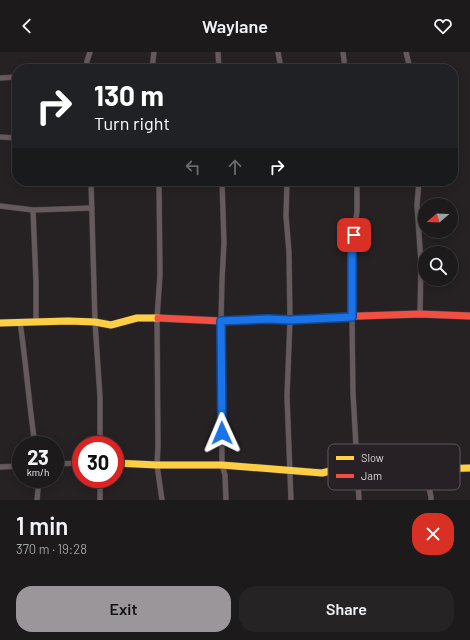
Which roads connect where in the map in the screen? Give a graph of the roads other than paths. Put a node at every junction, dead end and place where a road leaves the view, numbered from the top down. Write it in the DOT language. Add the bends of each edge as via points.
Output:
graph roads {
  1 [pos="90,52"];
  2 [pos="154,52"];
  3 [pos="218,52"];
  4 [pos="278,52"];
  5 [pos="343,52"];
  6 [pos="406,52"];
  7 [pos="88,64"];
  8 [pos="153,64"];
  9 [pos="219,64"];
  10 [pos="280,64"];
  11 [pos="344,64"];
  12 [pos="409,64"];
  13 [pos="12,77"];
  14 [pos="0,78"];
  15 [pos="0,137"];
  16 [pos="12,138"];
  17 [pos="91,186"];
  18 [pos="159,186"];
  19 [pos="222,186"];
  20 [pos="287,186"];
  21 [pos="357,186"];
  22 [pos="419,186"];
  23 [pos="0,206"];
  24 [pos="92,208"];
  25 [pos="33,210"];
  26 [pos="420,314"];
  27 [pos="470,316"];
  28 [pos="352,317"];
  29 [pos="157,318"];
  30 [pos="290,320"];
  31 [pos="221,321"];
  32 [pos="20,322"];
  33 [pos="36,322"];
  34 [pos="95,322"];
  35 [pos="0,323"];
  36 [pos="34,436"];
  37 [pos="100,436"];
  38 [pos="356,444"];
  39 [pos="124,463"];
  40 [pos="157,465"];
  41 [pos="222,465"];
  42 [pos="12,466"];
  43 [pos="0,467"];
  44 [pos="460,468"];
  45 [pos="470,468"];
  46 [pos="290,470"];
  47 [pos="328,472"];
  48 [pos="38,488"];
  49 [pos="100,488"];
  50 [pos="358,490"];
  51 [pos="430,490"];
  52 [pos="37,500"];
  53 [pos="100,500"];
  54 [pos="162,500"];
  55 [pos="226,500"];
  56 [pos="291,500"];
  57 [pos="359,500"];
  58 [pos="431,500"];
  1 -- 7 [label="street"];
  2 -- 8 [label="street"];
  3 -- 9 [label="street"];
  4 -- 10 [label="street"];
  5 -- 11 [label="street"];
  6 -- 12 [label="street"];
  13 -- 14 [label="street"];
  15 -- 16 [label="street"];
  17 -- 24 [label="street"];
  18 -- 29 [label="street" via="160,275"];
  19 -- 31 [label="street" via="224,243"];
  20 -- 30 [label="street"];
  21 -- 28 [label="street" via="357,211 352,247"];
  22 -- 26 [label="street"];
  23 -- 25 [label="street"];
  24 -- 25 [label="street"];
  24 -- 34 [label="street"];
  25 -- 33 [label="street"];
  26 -- 27 [label="street"];
  26 -- 28 [label="street"];
  28 -- 30 [label="street"];
  28 -- 38 [label="street"];
  29 -- 31 [label="street"];
  29 -- 34 [label="street" via="131,319 111,325"];
  29 -- 40 [label="street"];
  30 -- 31 [label="street"];
  30 -- 46 [label="street" via="287,396"];
  31 -- 41 [label="street"];
  32 -- 33 [label="street"];
  32 -- 35 [label="street"];
  32 -- 36 [label="street"];
  33 -- 34 [label="street"];
  34 -- 37 [label="street"];
  39 -- 40 [label="street"];
  40 -- 41 [label="street"];
  40 -- 54 [label="street"];
  41 -- 46 [label="street"];
  41 -- 55 [label="street"];
  42 -- 43 [label="street"];
  44 -- 45 [label="street"];
  46 -- 47 [label="street"];
  46 -- 56 [label="street"];
  48 -- 52 [label="street"];
  49 -- 53 [label="street"];
  50 -- 57 [label="street"];
  51 -- 58 [label="street"];
}
